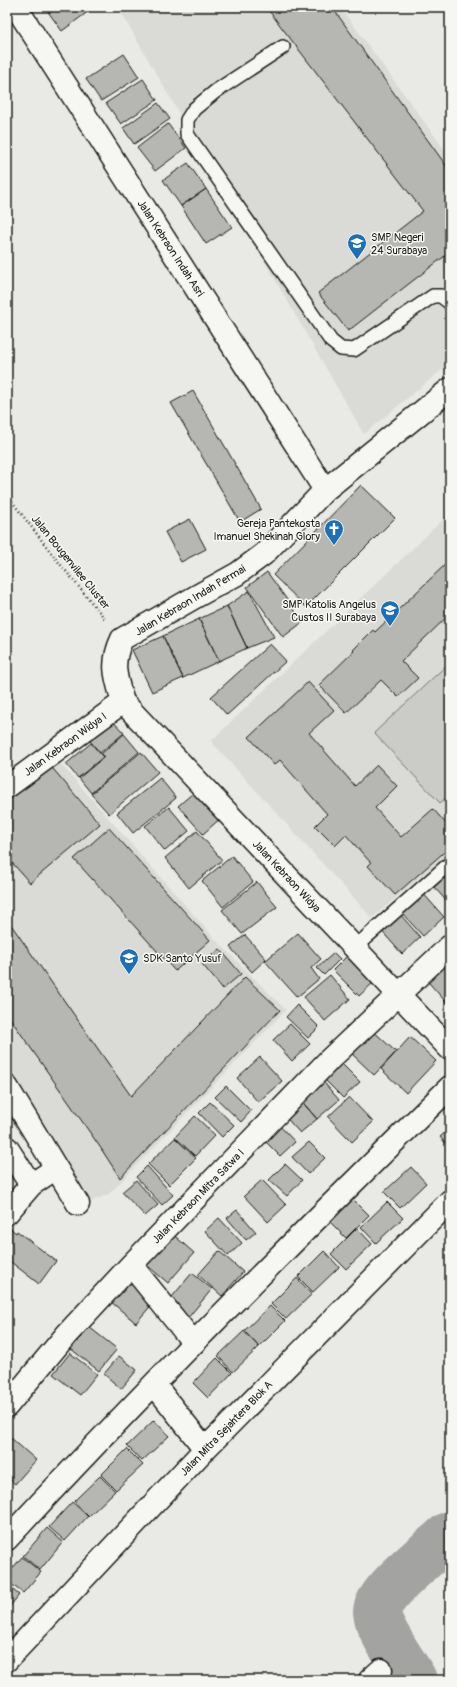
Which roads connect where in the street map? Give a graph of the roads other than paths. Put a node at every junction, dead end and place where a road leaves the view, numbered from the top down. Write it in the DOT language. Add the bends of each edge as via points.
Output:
graph roads {
  1 [pos="16,7"];
  2 [pos="283,47"];
  3 [pos="450,303"];
  4 [pos="450,389"];
  5 [pos="325,490"];
  6 [pos="123,702"];
  7 [pos="7,787"];
  8 [pos="450,863"];
  9 [pos="450,946"];
  10 [pos="354,948"];
  11 [pos="398,994"];
  12 [pos="450,1049"];
  13 [pos="7,1087"];
  14 [pos="450,1087"];
  15 [pos="7,1148"];
  16 [pos="56,1168"];
  17 [pos="32,1185"];
  18 [pos="450,1201"];
  19 [pos="78,1204"];
  20 [pos="7,1213"];
  21 [pos="131,1265"];
  22 [pos="193,1342"];
  23 [pos="154,1384"];
  24 [pos="7,1406"];
  25 [pos="205,1449"];
  26 [pos="7,1539"];
  27 [pos="7,1660"];
  1 -- 5 [label="street, Jalan Kebraon Indah Asri"];
  2 -- 3 [label="lane" via="194,108 187,120 187,134 331,342 341,349 354,350 433,296 441,296"];
  4 -- 5 [label="street, Jalan Kebraon Indah Permai"];
  5 -- 6 [label="street, Jalan Kebraon Indah Permai" via="264,554 237,574 122,640 116,652 115,674"];
  6 -- 7 [label="street, Jalan Kebraon Widya I"];
  6 -- 10 [label="street, Jalan Kebraon Widya"];
  8 -- 10 [label="lane"];
  9 -- 11 [label="street, Jalan Kebraon Mitra Satwa I"];
  10 -- 11 [label="street, Jalan Kebraon Widya"];
  11 -- 12 [label="street, Jalan Kebraon Widya"];
  11 -- 21 [label="street, Jalan Kebraon Mitra Satwa I" via="330,1060"];
  13 -- 16 [label="street"];
  14 -- 22 [label="street"];
  15 -- 17 [label="street"];
  16 -- 17 [label="street"];
  16 -- 19 [label="street"];
  17 -- 20 [label="street"];
  18 -- 25 [label="street, Jalan Mitra Sejahtera Blok A"];
  21 -- 22 [label="street"];
  21 -- 24 [label="street, Jalan Kebraon Mitra Satwa I" via="67,1334"];
  22 -- 23 [label="street"];
  23 -- 25 [label="street"];
  23 -- 26 [label="street"];
  25 -- 27 [label="street, Jalan Mitra Sejahtera Blok A"];
}
